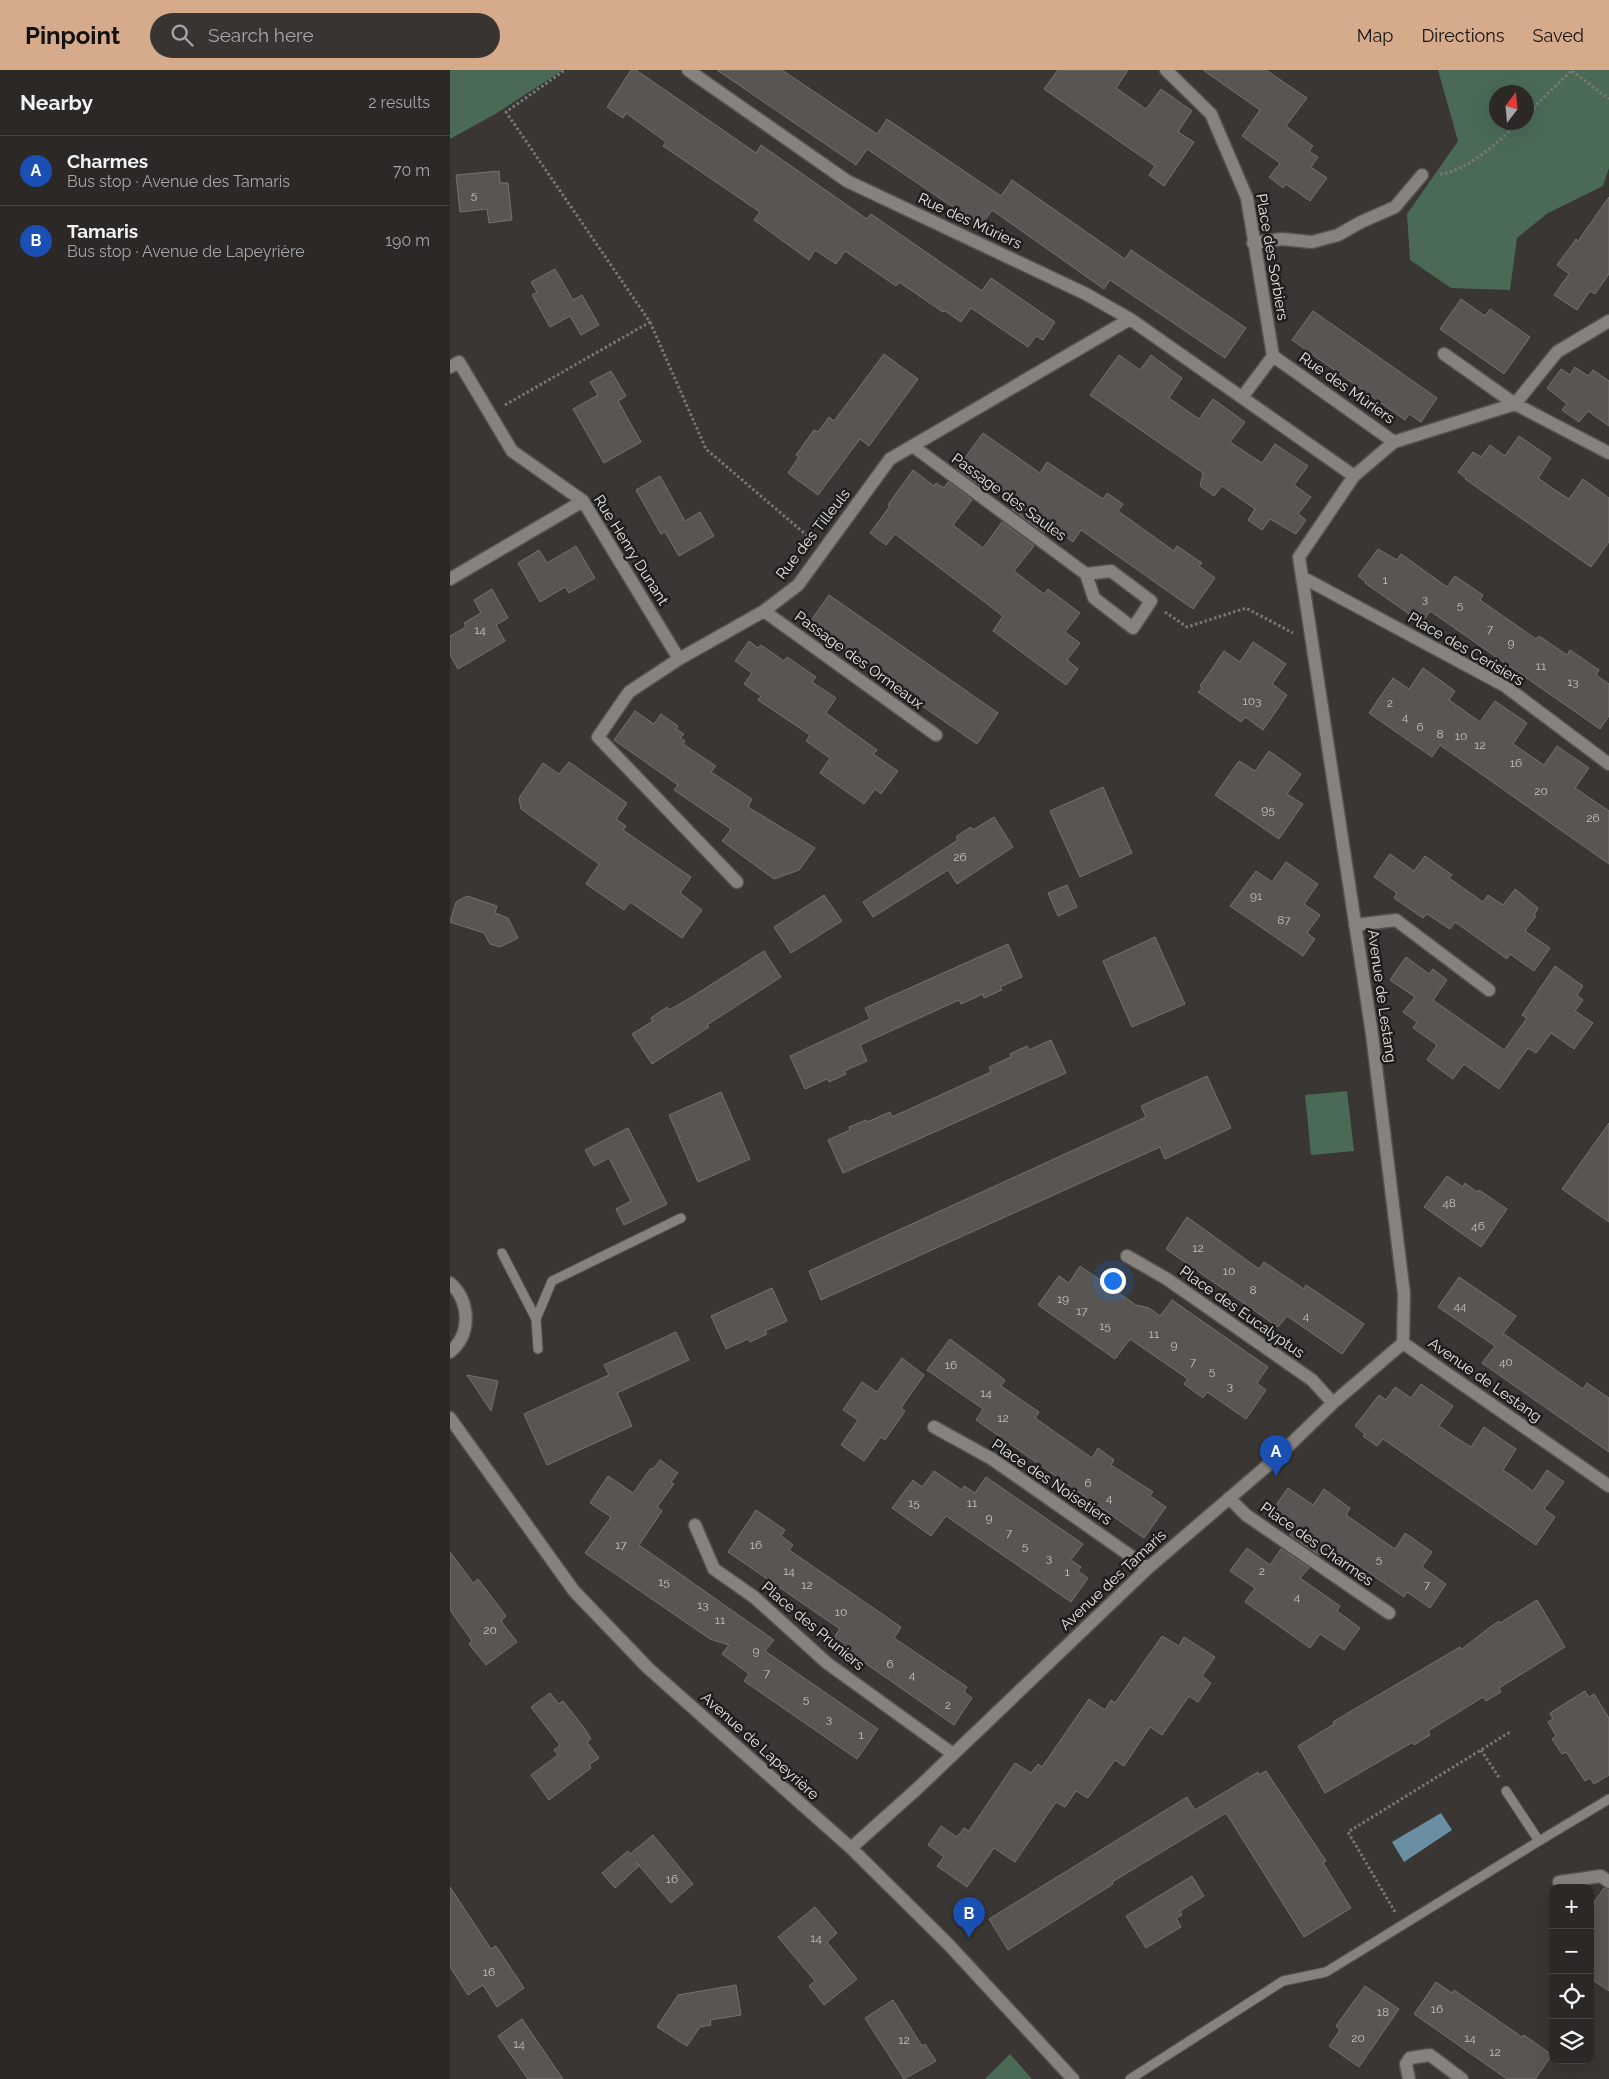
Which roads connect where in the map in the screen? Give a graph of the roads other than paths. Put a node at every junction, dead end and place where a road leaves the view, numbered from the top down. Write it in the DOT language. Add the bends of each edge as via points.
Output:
graph roads {
  1 [pos="688,70"];
  2 [pos="1166,70"];
  3 [pos="1422,175"];
  4 [pos="1253,243"];
  5 [pos="1130,319"];
  6 [pos="1609,321"];
  7 [pos="1444,354"];
  8 [pos="1273,356"];
  9 [pos="450,367"];
  10 [pos="1242,396"];
  11 [pos="1515,404"];
  12 [pos="1394,442"];
  13 [pos="914,447"];
  14 [pos="1609,453"];
  15 [pos="1354,476"];
  16 [pos="583,501"];
  17 [pos="1086,574"];
  18 [pos="1302,577"];
  19 [pos="450,579"];
  20 [pos="764,611"];
  21 [pos="679,659"];
  22 [pos="936,736"];
  23 [pos="1608,762"];
  24 [pos="737,882"];
  25 [pos="1355,925"];
  26 [pos="1489,990"];
  27 [pos="681,1218"];
  28 [pos="502,1253"];
  29 [pos="1127,1256"];
  30 [pos="450,1283"];
  31 [pos="536,1319"];
  32 [pos="1403,1343"];
  33 [pos="538,1349"];
  34 [pos="450,1352"];
  35 [pos="1333,1403"];
  36 [pos="450,1418"];
  37 [pos="934,1427"];
  38 [pos="1609,1486"];
  39 [pos="1229,1498"];
  40 [pos="695,1525"];
  41 [pos="1148,1568"];
  42 [pos="1388,1613"];
  43 [pos="953,1754"];
  44 [pos="1506,1791"];
  45 [pos="1609,1799"];
  46 [pos="1539,1842"];
  47 [pos="851,1848"];
  48 [pos="1559,1882"];
  49 [pos="1609,1882"];
  50 [pos="1073,2079"];
  51 [pos="1130,2079"];
  52 [pos="1409,2079"];
  53 [pos="1462,2079"];
  1 -- 5 [label="street, Rue des Mûriers" via="847,181 1086,294"];
  2 -- 4 [label="street, Place des Sorbiers" via="1211,114 1247,198"];
  3 -- 4 [label="street" via="1396,207 1338,235 1312,242 1282,239"];
  4 -- 8 [label="street, Place des Sorbiers"];
  5 -- 10 [label="street, Rue des Mûriers"];
  5 -- 13 [label="street, Rue des Tilleuls"];
  6 -- 11 [label="street" via="1557,352"];
  7 -- 11 [label="street"];
  8 -- 10 [label="street"];
  8 -- 12 [label="street, Rue des Mûriers"];
  9 -- 16 [label="street, Rue Henry Dunant" via="459,362 512,451"];
  10 -- 15 [label="street, Rue des Mûriers"];
  11 -- 12 [label="street"];
  11 -- 14 [label="street"];
  12 -- 15 [label="street, Avenue de Lestang"];
  13 -- 17 [label="street, Passage des Saules"];
  13 -- 20 [label="street, Rue des Tilleuls" via="890,459 798,585"];
  15 -- 18 [label="street, Avenue de Lestang" via="1299,557"];
  16 -- 19 [label="street"];
  16 -- 21 [label="street, Rue Henry Dunant"];
  17 -- 17 [label="street" via="1094,598 1133,628 1150,601 1111,571"];
  18 -- 23 [label="street, Place des Cerisiers" via="1505,686"];
  18 -- 25 [label="street, Avenue de Lestang"];
  20 -- 21 [label="street, Rue des Tilleuls"];
  20 -- 22 [label="street, Passage des Ormeaux"];
  21 -- 24 [label="street, Rue des Tilleuls" via="629,692 598,737"];
  25 -- 26 [label="street" via="1396,920"];
  25 -- 32 [label="street, Avenue de Lestang" via="1372,1034 1404,1294"];
  27 -- 31 [label="lane" via="552,1281"];
  28 -- 31 [label="lane"];
  29 -- 35 [label="street, Place des Eucalyptus" via="1167,1279 1312,1380"];
  30 -- 34 [label="street" via="463,1300 466,1327"];
  31 -- 33 [label="lane"];
  32 -- 35 [label="street, Avenue des Tamaris"];
  32 -- 38 [label="street, Avenue de Lestang"];
  35 -- 39 [label="street, Avenue des Tamaris"];
  36 -- 47 [label="street, Avenue de Lapeyrière" via="574,1591 648,1668"];
  37 -- 41 [label="street, Place des Noisetiers" via="992,1459"];
  39 -- 41 [label="street, Avenue des Tamaris"];
  39 -- 42 [label="street, Place des Charmes" via="1246,1515"];
  40 -- 43 [label="street, Place des Pruniers" via="714,1569 754,1597 827,1663"];
  41 -- 43 [label="street, Avenue des Tamaris"];
  43 -- 47 [label="street, Avenue des Tamaris"];
  44 -- 46 [label="lane"];
  45 -- 46 [label="lane"];
  46 -- 51 [label="lane" via="1326,1972 1283,1981"];
  47 -- 50 [label="street, Avenue de Lapeyrière" via="949,1945"];
  48 -- 49 [label="street" via="1601,1876"];
  52 -- 53 [label="street" via="1406,2064 1410,2058 1430,2055"];
}
